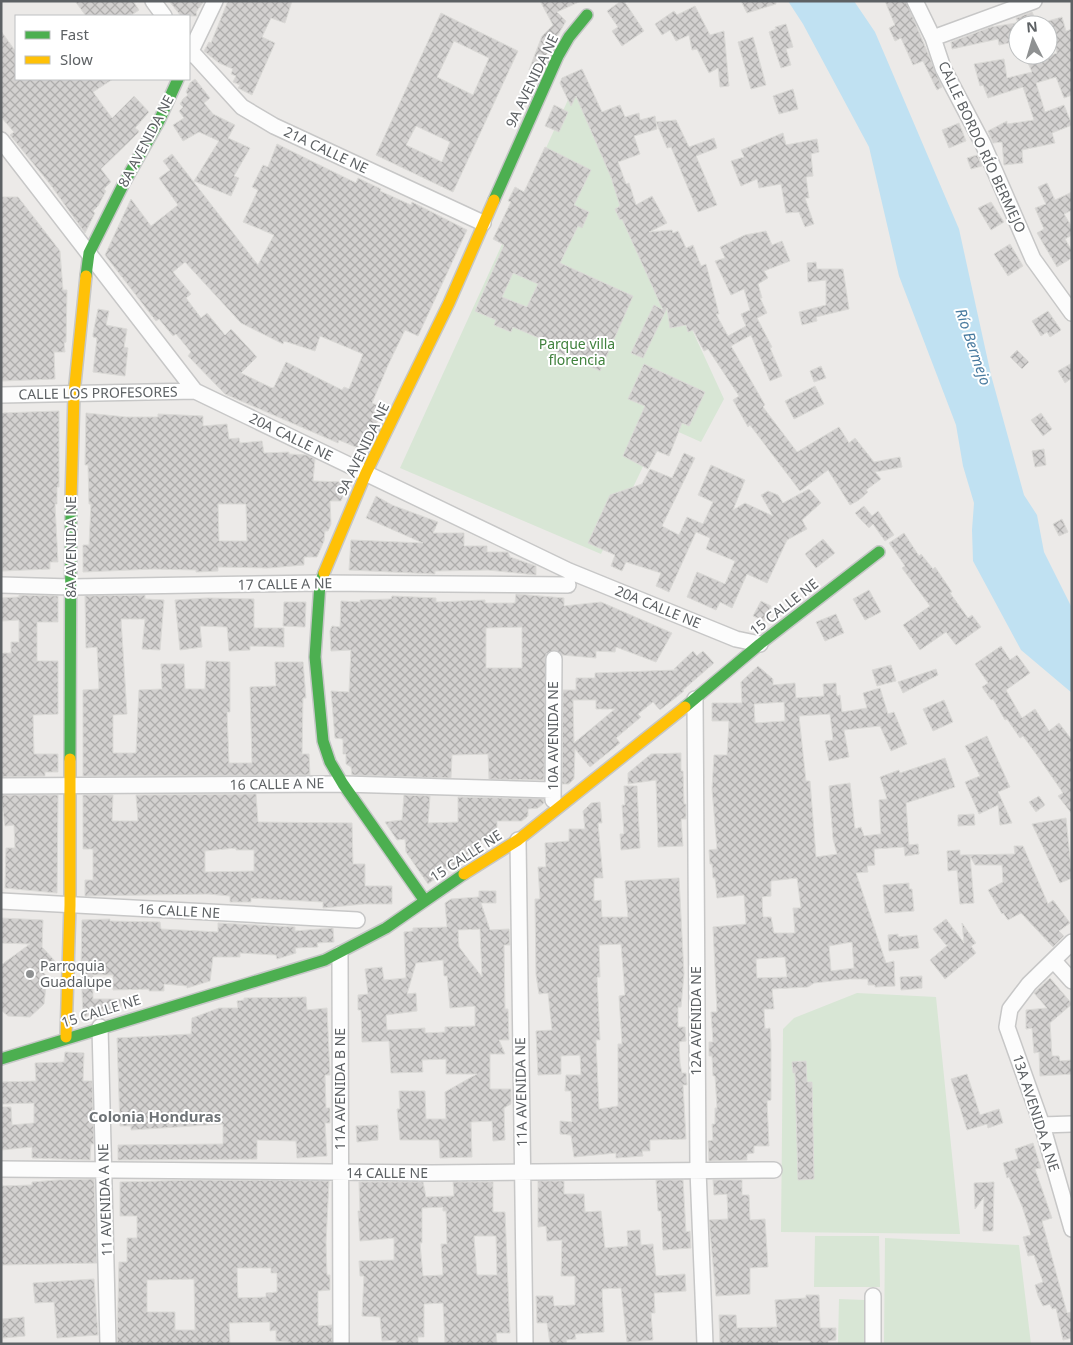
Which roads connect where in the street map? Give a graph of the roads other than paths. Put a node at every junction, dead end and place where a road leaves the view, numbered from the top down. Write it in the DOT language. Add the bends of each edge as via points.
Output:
graph roads {
  1 [pos="153,1"];
  2 [pos="215,1"];
  3 [pos="915,1"];
  4 [pos="1030,2"];
  5 [pos="163,15"];
  6 [pos="587,15"];
  7 [pos="933,38"];
  8 [pos="190,49"];
  9 [pos="190,52"];
  10 [pos="178,80"];
  11 [pos="1,140"];
  12 [pos="483,223"];
  13 [pos="89,253"];
  14 [pos="1072,313"];
  15 [pos="195,391"];
  16 [pos="74,394"];
  17 [pos="1,395"];
  18 [pos="366,473"];
  19 [pos="879,552"];
  20 [pos="320,583"];
  21 [pos="1,585"];
  22 [pos="568,585"];
  23 [pos="71,587"];
  24 [pos="760,644"];
  25 [pos="554,659"];
  26 [pos="695,699"];
  27 [pos="343,784"];
  28 [pos="1,786"];
  29 [pos="70,787"];
  30 [pos="552,790"];
  31 [pos="554,813"];
  32 [pos="518,840"];
  33 [pos="1,901"];
  34 [pos="425,901"];
  35 [pos="70,905"];
  36 [pos="357,920"];
  37 [pos="1072,942"];
  38 [pos="340,954"];
  39 [pos="1054,961"];
  40 [pos="1072,981"];
  41 [pos="100,1027"];
  42 [pos="66,1037"];
  43 [pos="1,1059"];
  44 [pos="1072,1124"];
  45 [pos="1042,1125"];
  46 [pos="1,1169"];
  47 [pos="698,1170"];
  48 [pos="774,1170"];
  49 [pos="104,1171"];
  50 [pos="340,1172"];
  51 [pos="521,1172"];
  52 [pos="1072,1229"];
  53 [pos="873,1296"];
  54 [pos="108,1344"];
  55 [pos="341,1344"];
  56 [pos="525,1344"];
  57 [pos="705,1344"];
  58 [pos="873,1344"];
  1 -- 5 [label="street"];
  2 -- 8 [label="street"];
  3 -- 7 [label="street, CALLE BORDO RÍO BERMEJO"];
  4 -- 7 [label="street"];
  6 -- 12 [label="street, 9A AVENIDA NE" via="558,56"];
  7 -- 14 [label="street, CALLE BORDO RÍO BERMEJO" via="943,68 983,144 1033,259"];
  9 -- 12 [label="street, 21A CALLE NE" via="242,107 274,126"];
  10 -- 13 [label="street, 8A AVENIDA NE"];
  11 -- 13 [label="street, 20A CALLE NE"];
  12 -- 18 [label="street, 9A AVENIDA NE" via="449,303"];
  13 -- 15 [label="street, 20A CALLE NE"];
  13 -- 16 [label="street, 8A AVENIDA NE"];
  15 -- 16 [label="street, CALLE LOS PROFESORES"];
  15 -- 18 [label="street, 20A CALLE NE"];
  16 -- 17 [label="street, CALLE LOS PROFESORES"];
  16 -- 23 [label="street, 8A AVENIDA NE"];
  18 -- 20 [label="street, 9A AVENIDA NE"];
  18 -- 24 [label="street, 20A CALLE NE" via="569,571 736,639"];
  19 -- 24 [label="street, 15 CALLE NE"];
  20 -- 22 [label="street, 17 CALLE A NE"];
  20 -- 23 [label="street, 17 CALLE A NE"];
  20 -- 27 [label="street, 9A AVENIDA NE" via="315,657 320,720 330,762"];
  21 -- 23 [label="street, 17 CALLE A NE"];
  23 -- 29 [label="street, 8A AVENIDA NE"];
  24 -- 26 [label="street, 15 CALLE NE"];
  25 -- 30 [label="street, 10A AVENIDA NE"];
  26 -- 31 [label="street, 15 CALLE NE"];
  26 -- 47 [label="street, 12A AVENIDA NE"];
  27 -- 29 [label="street, 16 CALLE A NE"];
  27 -- 30 [label="street, 16 CALLE A NE"];
  27 -- 34 [label="street, 9A AVENIDA NE"];
  28 -- 29 [label="street, 16 CALLE A NE"];
  29 -- 35 [label="street, 8A AVENIDA NE"];
  30 -- 31 [label="street, 10A AVENIDA NE"];
  31 -- 32 [label="street, 15 CALLE NE"];
  32 -- 34 [label="street, 15 CALLE NE"];
  32 -- 51 [label="street, 11A AVENIDA NE"];
  33 -- 35 [label="street, 16 CALLE NE"];
  34 -- 38 [label="street, 15 CALLE NE" via="391,926"];
  35 -- 36 [label="street, 16 CALLE NE"];
  35 -- 42 [label="street, 8A AVENIDA NE"];
  37 -- 39 [label="street"];
  38 -- 41 [label="street, 15 CALLE NE"];
  38 -- 50 [label="street, 11A AVENIDA B NE"];
  39 -- 40 [label="street"];
  39 -- 45 [label="street, 13A AVENIDA A NE" via="1029,984 1010,1009 1007,1027"];
  41 -- 42 [label="street, 15 CALLE NE"];
  41 -- 49 [label="street, 11 AVENIDA A NE"];
  42 -- 43 [label="street, 15 CALLE NE"];
  44 -- 45 [label="street"];
  45 -- 52 [label="street, 13A AVENIDA A NE"];
  46 -- 49 [label="street, 14 CALLE NE"];
  47 -- 48 [label="street, 14 CALLE NE"];
  47 -- 51 [label="street, 14 CALLE NE"];
  47 -- 57 [label="street, 12A AVENIDA NE"];
  49 -- 50 [label="street, 14 CALLE NE"];
  49 -- 54 [label="street, 11 AVENIDA A NE"];
  50 -- 51 [label="street, 14 CALLE NE"];
  50 -- 55 [label="street, 11A AVENIDA B NE"];
  51 -- 56 [label="street, 11A AVENIDA NE"];
  53 -- 58 [label="street"];
}
